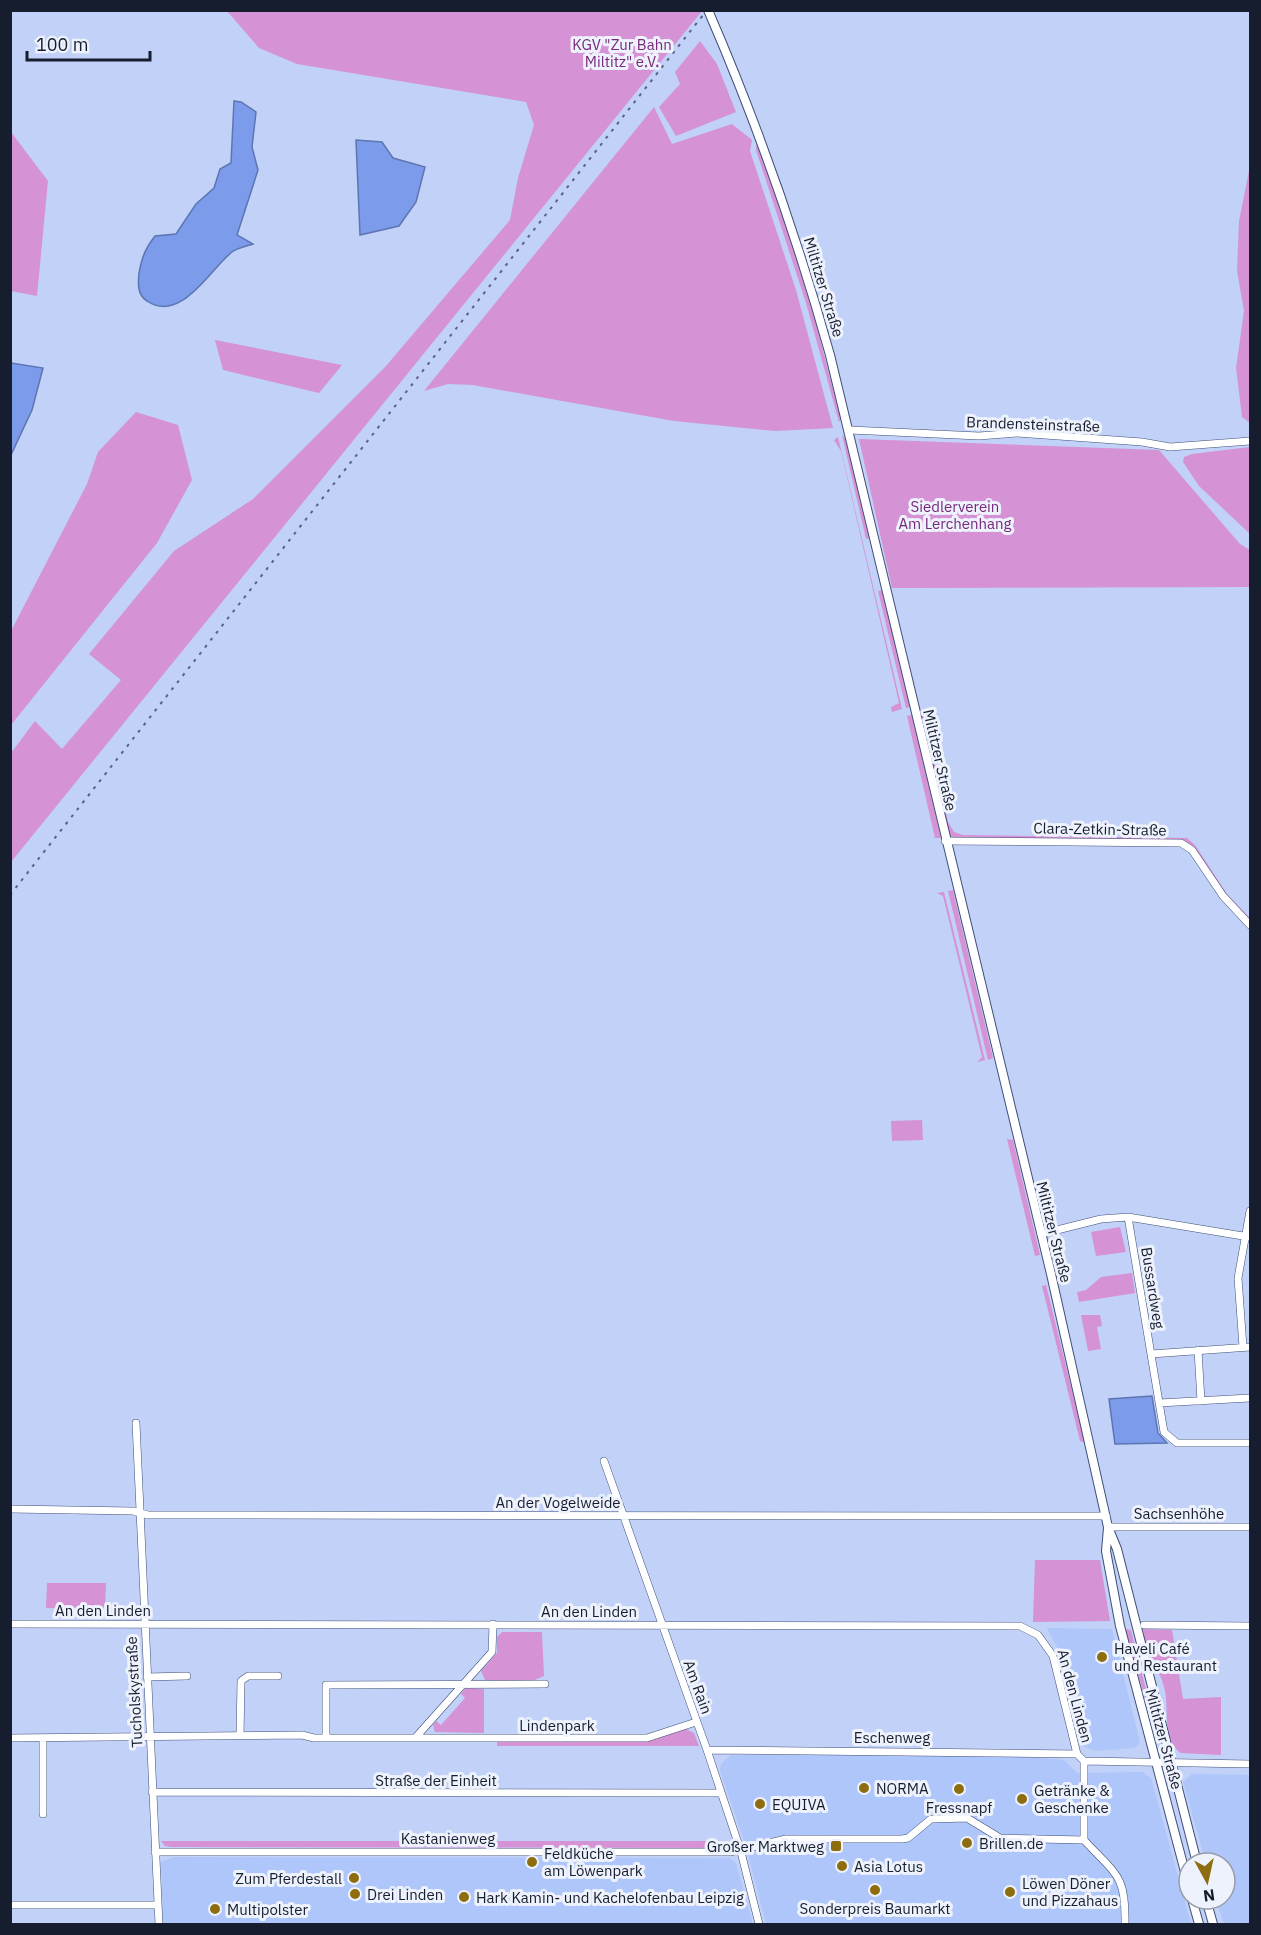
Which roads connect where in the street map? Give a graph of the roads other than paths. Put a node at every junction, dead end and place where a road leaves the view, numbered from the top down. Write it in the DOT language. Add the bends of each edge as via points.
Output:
graph roads {
  1 [pos="708,10"];
  2 [pos="850,430"];
  3 [pos="1251,441"];
  4 [pos="945,841"];
  5 [pos="1251,925"];
  6 [pos="1251,1211"];
  7 [pos="1128,1217"];
  8 [pos="1041,1234"];
  9 [pos="1248,1237"];
  10 [pos="1247,1347"];
  11 [pos="1198,1350"];
  12 [pos="1151,1354"];
  13 [pos="1251,1398"];
  14 [pos="1201,1401"];
  15 [pos="1159,1403"];
  16 [pos="136,1423"];
  17 [pos="1251,1443"];
  18 [pos="604,1461"];
  19 [pos="10,1509"];
  20 [pos="141,1513"];
  21 [pos="624,1516"];
  22 [pos="1106,1516"];
  23 [pos="1108,1527"];
  24 [pos="1251,1527"];
  25 [pos="10,1624"];
  26 [pos="144,1624"];
  27 [pos="493,1624"];
  28 [pos="662,1625"];
  29 [pos="1144,1625"];
  30 [pos="1251,1626"];
  31 [pos="187,1676"];
  32 [pos="278,1676"];
  33 [pos="147,1677"];
  34 [pos="462,1684"];
  35 [pos="545,1684"];
  36 [pos="696,1722"];
  37 [pos="240,1736"];
  38 [pos="416,1737"];
  39 [pos="10,1738"];
  40 [pos="43,1738"];
  41 [pos="326,1738"];
  42 [pos="149,1739"];
  43 [pos="707,1750"];
  44 [pos="1077,1754"];
  45 [pos="1084,1761"];
  46 [pos="1156,1762"];
  47 [pos="1169,1762"];
  48 [pos="1251,1764"];
  49 [pos="152,1792"];
  50 [pos="720,1793"];
  51 [pos="43,1814"];
  52 [pos="1084,1840"];
  53 [pos="1179,1851"];
  54 [pos="1194,1851"];
  55 [pos="155,1852"];
  56 [pos="741,1852"];
  57 [pos="10,1905"];
  58 [pos="158,1905"];
  59 [pos="159,1924"];
  60 [pos="759,1924"];
  61 [pos="1125,1924"];
  1 -- 2 [label="street, Miltitzer Straße" via="757,127 787,212"];
  2 -- 3 [label="street, Brandensteinstraße" via="1017,433 1170,447"];
  2 -- 4 [label="street, Miltitzer Straße"];
  4 -- 5 [label="street, Clara-Zetkin-Straße" via="1181,843 1192,850 1223,896"];
  4 -- 8 [label="street, Miltitzer Straße"];
  6 -- 9 [label="street"];
  7 -- 8 [label="street" via="1101,1219"];
  7 -- 9 [label="street"];
  7 -- 12 [label="street, Bussardweg"];
  8 -- 22 [label="street, Miltitzer Straße"];
  9 -- 10 [label="street" via="1239,1278"];
  10 -- 11 [label="street"];
  11 -- 12 [label="street"];
  11 -- 14 [label="street"];
  12 -- 15 [label="street, Bussardweg"];
  13 -- 14 [label="street"];
  14 -- 15 [label="street"];
  15 -- 17 [label="street, Bussardweg" via="1164,1432 1177,1443"];
  16 -- 20 [label="street, Tucholskystraße"];
  18 -- 21 [label="street, Am Rain"];
  19 -- 20 [label="street, An der Vogelweide"];
  20 -- 21 [label="street, An der Vogelweide"];
  20 -- 26 [label="street, Tucholskystraße"];
  21 -- 22 [label="street, An der Vogelweide"];
  21 -- 28 [label="street, Am Rain"];
  22 -- 23 [label="street, Miltitzer Straße"];
  23 -- 24 [label="street, Sachsenhöhe"];
  23 -- 46 [label="street, Miltitzer Straße" via="1106,1551 1115,1602"];
  23 -- 47 [label="street, Miltitzer Straße" via="1117,1549"];
  25 -- 26 [label="street, An den Linden"];
  26 -- 27 [label="street, An den Linden"];
  26 -- 33 [label="street, Tucholskystraße"];
  27 -- 28 [label="street, An den Linden"];
  27 -- 34 [label="street" via="492,1652"];
  28 -- 36 [label="street, Am Rain"];
  28 -- 44 [label="street, An den Linden" via="1027,1628 1038,1635 1053,1656"];
  29 -- 30 [label="street"];
  31 -- 33 [label="street"];
  32 -- 37 [label="street" via="248,1676 242,1681"];
  33 -- 42 [label="street, Tucholskystraße"];
  34 -- 35 [label="street"];
  34 -- 38 [label="street"];
  34 -- 41 [label="street" via="326,1685"];
  36 -- 38 [label="street, Lindenpark" via="647,1738"];
  36 -- 43 [label="street, Am Rain"];
  37 -- 41 [label="street, Lindenpark"];
  37 -- 42 [label="street, Lindenpark" via="176,1735"];
  38 -- 41 [label="street, Lindenpark"];
  39 -- 40 [label="street, Lindenpark"];
  40 -- 42 [label="street, Lindenpark"];
  40 -- 51 [label="street"];
  42 -- 49 [label="street, Tucholskystraße"];
  43 -- 44 [label="street, Eschenweg"];
  43 -- 50 [label="street, Am Rain"];
  44 -- 45 [label="street"];
  45 -- 46 [label="street"];
  45 -- 52 [label="street"];
  46 -- 47 [label="street"];
  46 -- 53 [label="street, Miltitzer Straße"];
  47 -- 48 [label="street"];
  47 -- 54 [label="street, Miltitzer Straße"];
  49 -- 50 [label="street, Straße der Einheit"];
  49 -- 55 [label="street, Tucholskystraße"];
  50 -- 56 [label="street, Am Rain"];
  52 -- 56 [label="street" via="1000,1838 972,1819 935,1818 908,1838 786,1839"];
  52 -- 61 [label="street" via="1124,1887"];
  55 -- 56 [label="street, Kastanienweg"];
  55 -- 58 [label="street, Tucholskystraße"];
  56 -- 60 [label="street, Am Rain"];
  57 -- 58 [label="street"];
  58 -- 59 [label="street, Tucholskystraße"];
}
